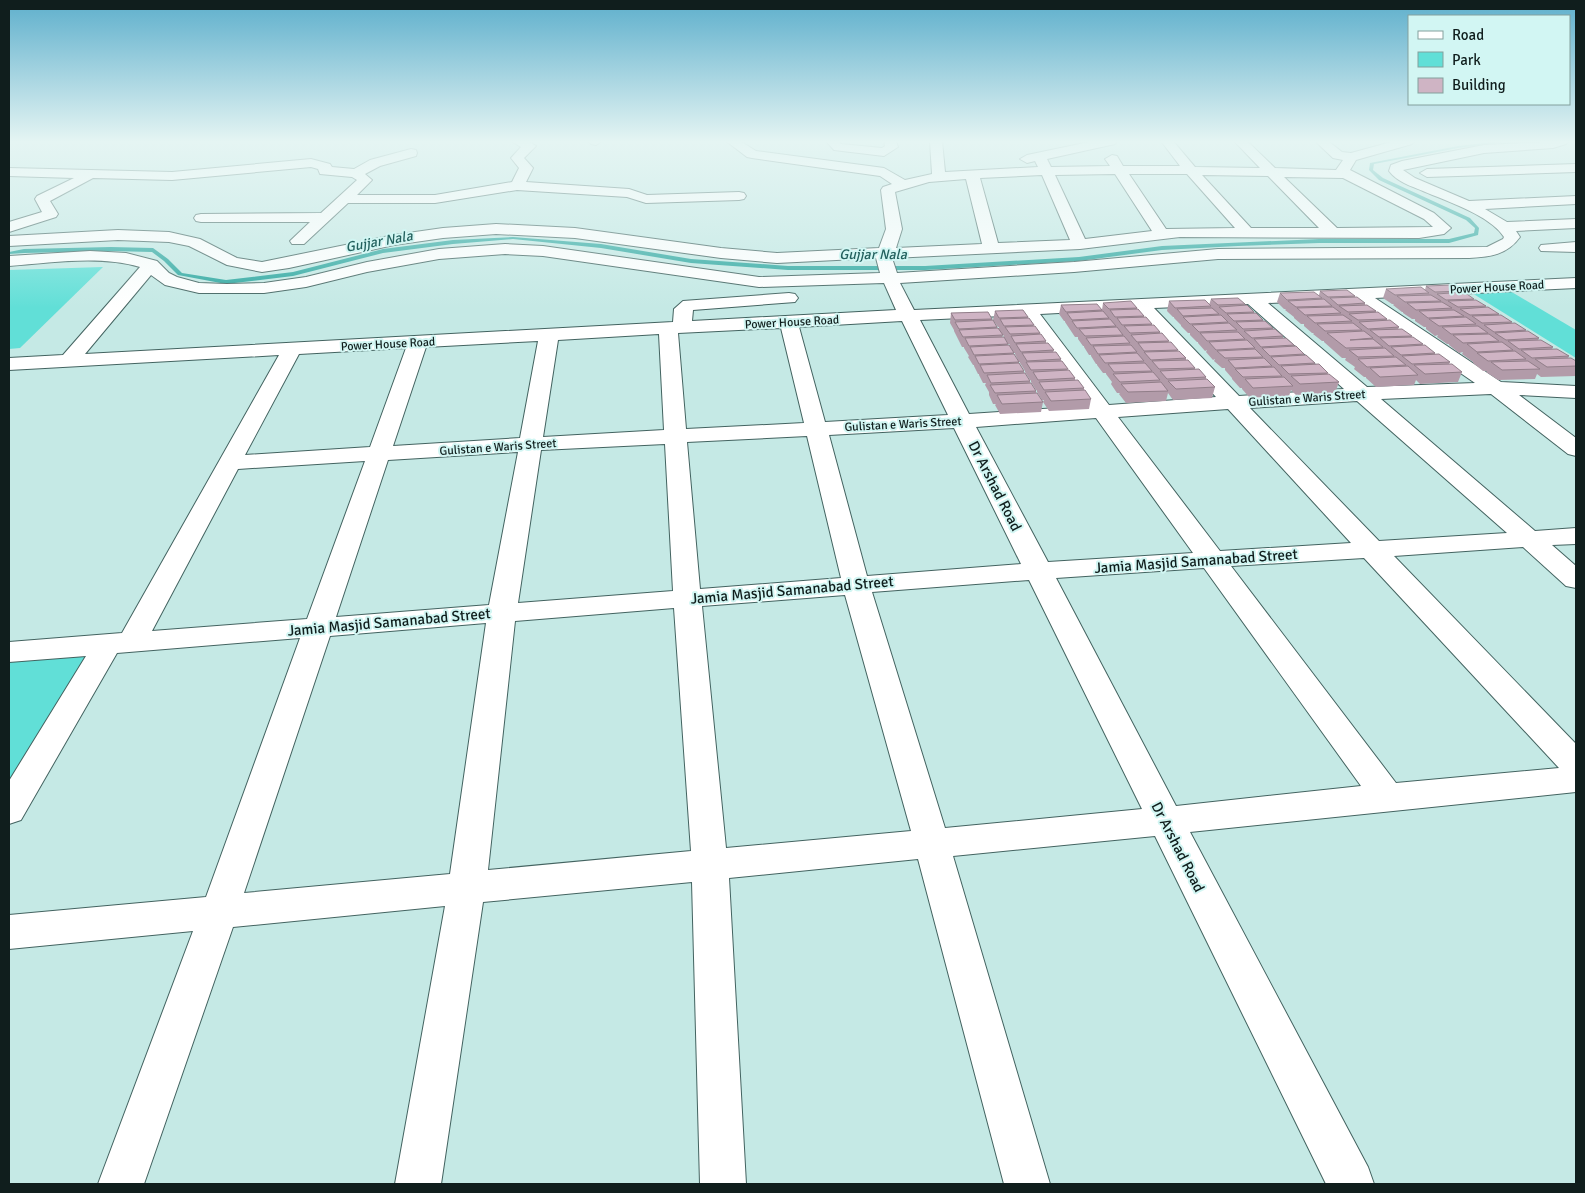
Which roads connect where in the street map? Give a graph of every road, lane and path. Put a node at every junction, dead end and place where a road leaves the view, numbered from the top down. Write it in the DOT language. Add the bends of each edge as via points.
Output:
graph roads {
  1 [pos="47,197"];
  2 [pos="346,197"];
  3 [pos="453,197"];
  4 [pos="640,197"];
  5 [pos="719,197"];
  6 [pos="889,197"];
  7 [pos="978,197"];
  8 [pos="1058,197"];
  9 [pos="1136,197"];
  10 [pos="1215,197"];
  11 [pos="1296,197"];
  12 [pos="1391,197"];
  13 [pos="1447,197"];
  14 [pos="343,199"];
  15 [pos="1576,200"];
  16 [pos="1465,205"];
  17 [pos="325,217"];
  18 [pos="201,218"];
  19 [pos="1576,224"];
  20 [pos="9,226"];
  21 [pos="1505,226"];
  22 [pos="1246,231"];
  23 [pos="1332,232"];
  24 [pos="1161,233"];
  25 [pos="9,241"];
  26 [pos="298,241"];
  27 [pos="1080,244"];
  28 [pos="1576,247"];
  29 [pos="991,248"];
  30 [pos="1547,248"];
  31 [pos="9,261"];
  32 [pos="152,265"];
  33 [pos="892,279"];
  34 [pos="1576,283"];
  35 [pos="1448,289"];
  36 [pos="1356,293"];
  37 [pos="1253,299"];
  38 [pos="1139,304"];
  39 [pos="1472,304"];
  40 [pos="1026,309"];
  41 [pos="789,322"];
  42 [pos="675,328"];
  43 [pos="549,335"];
  44 [pos="418,342"];
  45 [pos="292,349"];
  46 [pos="69,360"];
  47 [pos="9,364"];
  48 [pos="1496,388"];
  49 [pos="1576,392"];
  50 [pos="1361,394"];
  51 [pos="1234,403"];
  52 [pos="1102,412"];
  53 [pos="962,421"];
  54 [pos="816,428"];
  55 [pos="676,438"];
  56 [pos="531,444"];
  57 [pos="1576,449"];
  58 [pos="378,455"];
  59 [pos="229,463"];
  60 [pos="1576,536"];
  61 [pos="1527,539"];
  62 [pos="1373,549"];
  63 [pos="1212,559"];
  64 [pos="1038,571"];
  65 [pos="1576,580"];
  66 [pos="856,585"];
  67 [pos="687,598"];
  68 [pos="502,613"];
  69 [pos="317,628"];
  70 [pos="120,643"];
  71 [pos="9,652"];
  72 [pos="1576,764"];
  73 [pos="1576,779"];
  74 [pos="1386,797"];
  75 [pos="9,810"];
  76 [pos="1165,821"];
  77 [pos="932,844"];
  78 [pos="710,865"];
  79 [pos="467,888"];
  80 [pos="219,912"];
  81 [pos="9,932"];
  82 [pos="121,1184"];
  83 [pos="418,1184"];
  84 [pos="723,1184"];
  85 [pos="1027,1184"];
  86 [pos="1351,1184"];
  1 -- 20 [label="street" via="42,199 51,214"];
  2 -- 14 [label="street"];
  3 -- 14 [label="street" via="435,200"];
  4 -- 5 [label="street"];
  6 -- 33 [label="street" via="894,229"];
  7 -- 29 [label="street"];
  8 -- 27 [label="street"];
  9 -- 24 [label="street"];
  10 -- 22 [label="street"];
  11 -- 23 [label="street"];
  12 -- 23 [label="street" via="1429,216 1443,228 1419,233"];
  13 -- 16 [label="street"];
  14 -- 17 [label="street"];
  15 -- 16 [label="street"];
  16 -- 21 [label="street"];
  17 -- 18 [label="street"];
  17 -- 26 [label="street"];
  19 -- 21 [label="street"];
  21 -- 33 [label="street" via="1512,237 1509,242 1483,252 1218,254"];
  22 -- 23 [label="street"];
  22 -- 24 [label="street"];
  24 -- 27 [label="street"];
  25 -- 33 [label="street" via="118,235 169,237 194,242 233,262 262,266 394,240 496,229 575,234 778,258 825,256"];
  27 -- 29 [label="street"];
  28 -- 30 [label="street"];
  29 -- 33 [label="street"];
  31 -- 32 [label="street" via="90,256 126,258"];
  32 -- 33 [label="street" via="171,281 199,288 264,288 439,254 505,249 543,251 759,282"];
  32 -- 46 [label="street"];
  33 -- 40 [label="street, Power House Road"];
  33 -- 41 [label="street, Power House Road"];
  33 -- 42 [label="street" via="689,305 683,309"];
  33 -- 53 [label="street, Dr Arshad Road"];
  34 -- 35 [label="street, Power House Road"];
  35 -- 36 [label="street, Power House Road"];
  35 -- 39 [label="street"];
  36 -- 37 [label="street, Power House Road"];
  36 -- 48 [label="street"];
  37 -- 38 [label="street, Power House Road"];
  37 -- 50 [label="street"];
  38 -- 40 [label="street, Power House Road"];
  38 -- 51 [label="street"];
  40 -- 52 [label="street"];
  41 -- 42 [label="street, Power House Road"];
  41 -- 54 [label="street"];
  42 -- 43 [label="street, Power House Road"];
  42 -- 55 [label="street"];
  43 -- 44 [label="street, Power House Road"];
  43 -- 56 [label="street"];
  44 -- 45 [label="street, Power House Road"];
  44 -- 58 [label="street"];
  45 -- 46 [label="street, Power House Road"];
  45 -- 59 [label="street"];
  46 -- 47 [label="street, Power House Road"];
  48 -- 49 [label="street, Gulistan e Waris Street"];
  48 -- 50 [label="street, Gulistan e Waris Street"];
  48 -- 57 [label="street"];
  50 -- 51 [label="street, Gulistan e Waris Street"];
  50 -- 61 [label="street"];
  51 -- 52 [label="street, Gulistan e Waris Street"];
  51 -- 62 [label="street"];
  52 -- 53 [label="street, Gulistan e Waris Street"];
  52 -- 63 [label="street"];
  53 -- 54 [label="street, Gulistan e Waris Street"];
  53 -- 64 [label="street, Dr Arshad Road"];
  54 -- 55 [label="street, Gulistan e Waris Street"];
  54 -- 66 [label="street"];
  55 -- 56 [label="street, Gulistan e Waris Street"];
  55 -- 67 [label="street"];
  56 -- 58 [label="street, Gulistan e Waris Street"];
  56 -- 68 [label="street"];
  58 -- 59 [label="street, Gulistan e Waris Street"];
  58 -- 69 [label="street"];
  59 -- 70 [label="street"];
  60 -- 61 [label="street, Jamia Masjid Samanabad Street"];
  61 -- 62 [label="street, Jamia Masjid Samanabad Street"];
  61 -- 65 [label="street"];
  62 -- 63 [label="street, Jamia Masjid Samanabad Street"];
  62 -- 72 [label="street"];
  63 -- 64 [label="street, Jamia Masjid Samanabad Street"];
  63 -- 74 [label="street"];
  64 -- 66 [label="street, Jamia Masjid Samanabad Street"];
  64 -- 76 [label="street, Dr Arshad Road"];
  66 -- 67 [label="street, Jamia Masjid Samanabad Street"];
  66 -- 77 [label="street"];
  67 -- 68 [label="street, Jamia Masjid Samanabad Street"];
  67 -- 78 [label="street"];
  68 -- 69 [label="street, Jamia Masjid Samanabad Street"];
  68 -- 79 [label="street"];
  69 -- 70 [label="street, Jamia Masjid Samanabad Street"];
  69 -- 80 [label="street"];
  70 -- 71 [label="street, Jamia Masjid Samanabad Street"];
  70 -- 75 [label="street"];
  73 -- 74 [label="street"];
  74 -- 76 [label="street"];
  76 -- 77 [label="street"];
  76 -- 86 [label="street, Dr Arshad Road"];
  77 -- 78 [label="street"];
  77 -- 85 [label="street"];
  78 -- 79 [label="street"];
  78 -- 84 [label="street"];
  79 -- 80 [label="street"];
  79 -- 83 [label="street"];
  80 -- 81 [label="street"];
  80 -- 82 [label="street"];
}
